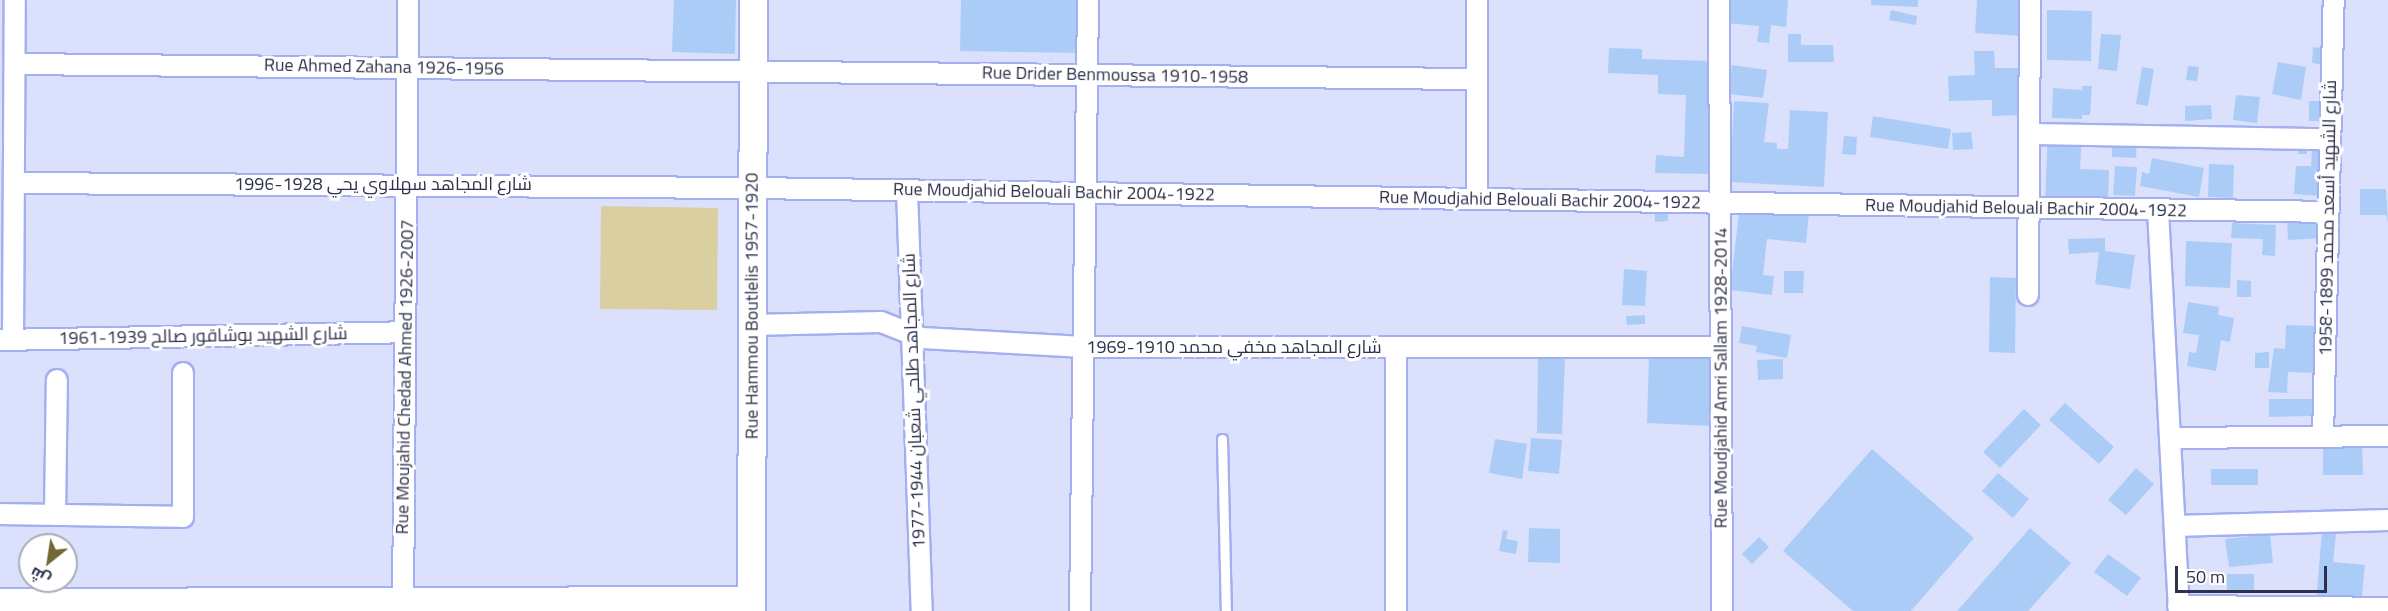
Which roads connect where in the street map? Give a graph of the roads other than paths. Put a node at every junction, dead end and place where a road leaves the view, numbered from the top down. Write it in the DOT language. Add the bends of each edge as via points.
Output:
graph roads {
  1 [pos="15,0"];
  2 [pos="408,0"];
  3 [pos="753,0"];
  4 [pos="1088,0"];
  5 [pos="1477,0"];
  6 [pos="1719,0"];
  7 [pos="2030,0"];
  8 [pos="2334,0"];
  9 [pos="15,64"];
  10 [pos="408,68"];
  11 [pos="753,71"];
  12 [pos="1088,75"];
  13 [pos="1477,79"];
  14 [pos="2030,134"];
  15 [pos="2330,139"];
  16 [pos="14,183"];
  17 [pos="407,184"];
  18 [pos="753,188"];
  19 [pos="907,190"];
  20 [pos="1087,193"];
  21 [pos="1477,199"];
  22 [pos="1719,203"];
  23 [pos="2031,207"];
  24 [pos="2158,210"];
  25 [pos="2328,212"];
  26 [pos="2028,295"];
  27 [pos="752,325"];
  28 [pos="405,332"];
  29 [pos="912,334"];
  30 [pos="7,340"];
  31 [pos="1084,347"];
  32 [pos="1396,347"];
  33 [pos="1720,347"];
  34 [pos="183,373"];
  35 [pos="57,380"];
  36 [pos="2388,436"];
  37 [pos="2323,437"];
  38 [pos="2171,438"];
  39 [pos="1222,439"];
  40 [pos="0,514"];
  41 [pos="54,515"];
  42 [pos="2388,520"];
  43 [pos="2175,526"];
  44 [pos="0,602"];
  45 [pos="751,605"];
  46 [pos="112,606"];
  47 [pos="403,606"];
  48 [pos="2178,608"];
  49 [pos="2388,608"];
  50 [pos="922,611"];
  51 [pos="1080,611"];
  52 [pos="1226,611"];
  53 [pos="1396,611"];
  54 [pos="1722,611"];
  1 -- 9 [label="street"];
  2 -- 10 [label="street, Rue Moujahid Chedad Ahmed 1926-2007"];
  3 -- 11 [label="main road, Rue Hammou Boutlelis 1957-1920"];
  4 -- 12 [label="street"];
  5 -- 13 [label="street"];
  6 -- 22 [label="street, Rue Moudjahid Amri Sallam 1928-2014"];
  7 -- 14 [label="street"];
  8 -- 15 [label="street, شارع الشهيد أسعد محمد 1899-1958"];
  9 -- 10 [label="street, Rue Ahmed Zahana 1926-1956"];
  9 -- 16 [label="street"];
  10 -- 11 [label="street, Rue Ahmed Zahana 1926-1956"];
  10 -- 17 [label="street, Rue Moujahid Chedad Ahmed 1926-2007"];
  11 -- 12 [label="street, Rue Drider Benmoussa 1910-1958"];
  11 -- 18 [label="main road, Rue Hammou Boutlelis 1957-1920"];
  12 -- 13 [label="street, Rue Drider Benmoussa 1910-1958"];
  12 -- 20 [label="street"];
  13 -- 21 [label="street"];
  14 -- 15 [label="street"];
  14 -- 23 [label="street"];
  15 -- 25 [label="street, شارع الشهيد أسعد محمد 1899-1958"];
  16 -- 17 [label="street, شارع المجاهد سهلاوي يحي 1928-1996"];
  16 -- 30 [label="street"];
  17 -- 18 [label="street, شارع المجاهد سهلاوي يحي 1928-1996"];
  17 -- 28 [label="street, Rue Moujahid Chedad Ahmed 1926-2007"];
  18 -- 19 [label="street, Rue Moudjahid Belouali Bachir 2004-1922"];
  18 -- 27 [label="main road, Rue Hammou Boutlelis 1957-1920"];
  19 -- 20 [label="street, Rue Moudjahid Belouali Bachir 2004-1922"];
  19 -- 29 [label="street, شارع المجاهد طلحي شعبان 1944-1977"];
  20 -- 21 [label="street, Rue Moudjahid Belouali Bachir 2004-1922"];
  20 -- 31 [label="street"];
  21 -- 22 [label="street, Rue Moudjahid Belouali Bachir 2004-1922"];
  22 -- 23 [label="street, Rue Moudjahid Belouali Bachir 2004-1922"];
  22 -- 33 [label="street, Rue Moudjahid Amri Sallam 1928-2014"];
  23 -- 24 [label="street, Rue Moudjahid Belouali Bachir 2004-1922"];
  23 -- 26 [label="street"];
  24 -- 25 [label="street, Rue Moudjahid Belouali Bachir 2004-1922"];
  24 -- 38 [label="street"];
  25 -- 37 [label="street, شارع الشهيد أسعد محمد 1899-1958"];
  27 -- 29 [label="street, شارع المجاهد مخفي محمد 1910-1969" via="881,322"];
  27 -- 45 [label="main road, Rue Hammou Boutlelis 1957-1920"];
  28 -- 30 [label="street, شارع الشهيد بوشاقور صالح 1939-1961"];
  28 -- 47 [label="street, Rue Moujahid Chedad Ahmed 1926-2007"];
  29 -- 31 [label="street, شارع المجاهد مخفي محمد 1910-1969" via="922,338"];
  29 -- 50 [label="street, شارع المجاهد طلحي شعبان 1944-1977"];
  31 -- 32 [label="street, شارع المجاهد مخفي محمد 1910-1969"];
  31 -- 51 [label="street"];
  32 -- 33 [label="street, شارع المجاهد مخفي محمد 1910-1969"];
  32 -- 53 [label="street"];
  33 -- 54 [label="street, Rue Moudjahid Amri Sallam 1928-2014"];
  34 -- 41 [label="street" via="183,517"];
  35 -- 41 [label="street"];
  36 -- 37 [label="street"];
  37 -- 38 [label="street"];
  38 -- 43 [label="street"];
  39 -- 52 [label="lane"];
  40 -- 41 [label="street"];
  42 -- 43 [label="street"];
  43 -- 48 [label="street"];
  44 -- 46 [label="main road"];
  45 -- 47 [label="main road"];
  46 -- 47 [label="main road"];
  48 -- 49 [label="street"];
}
